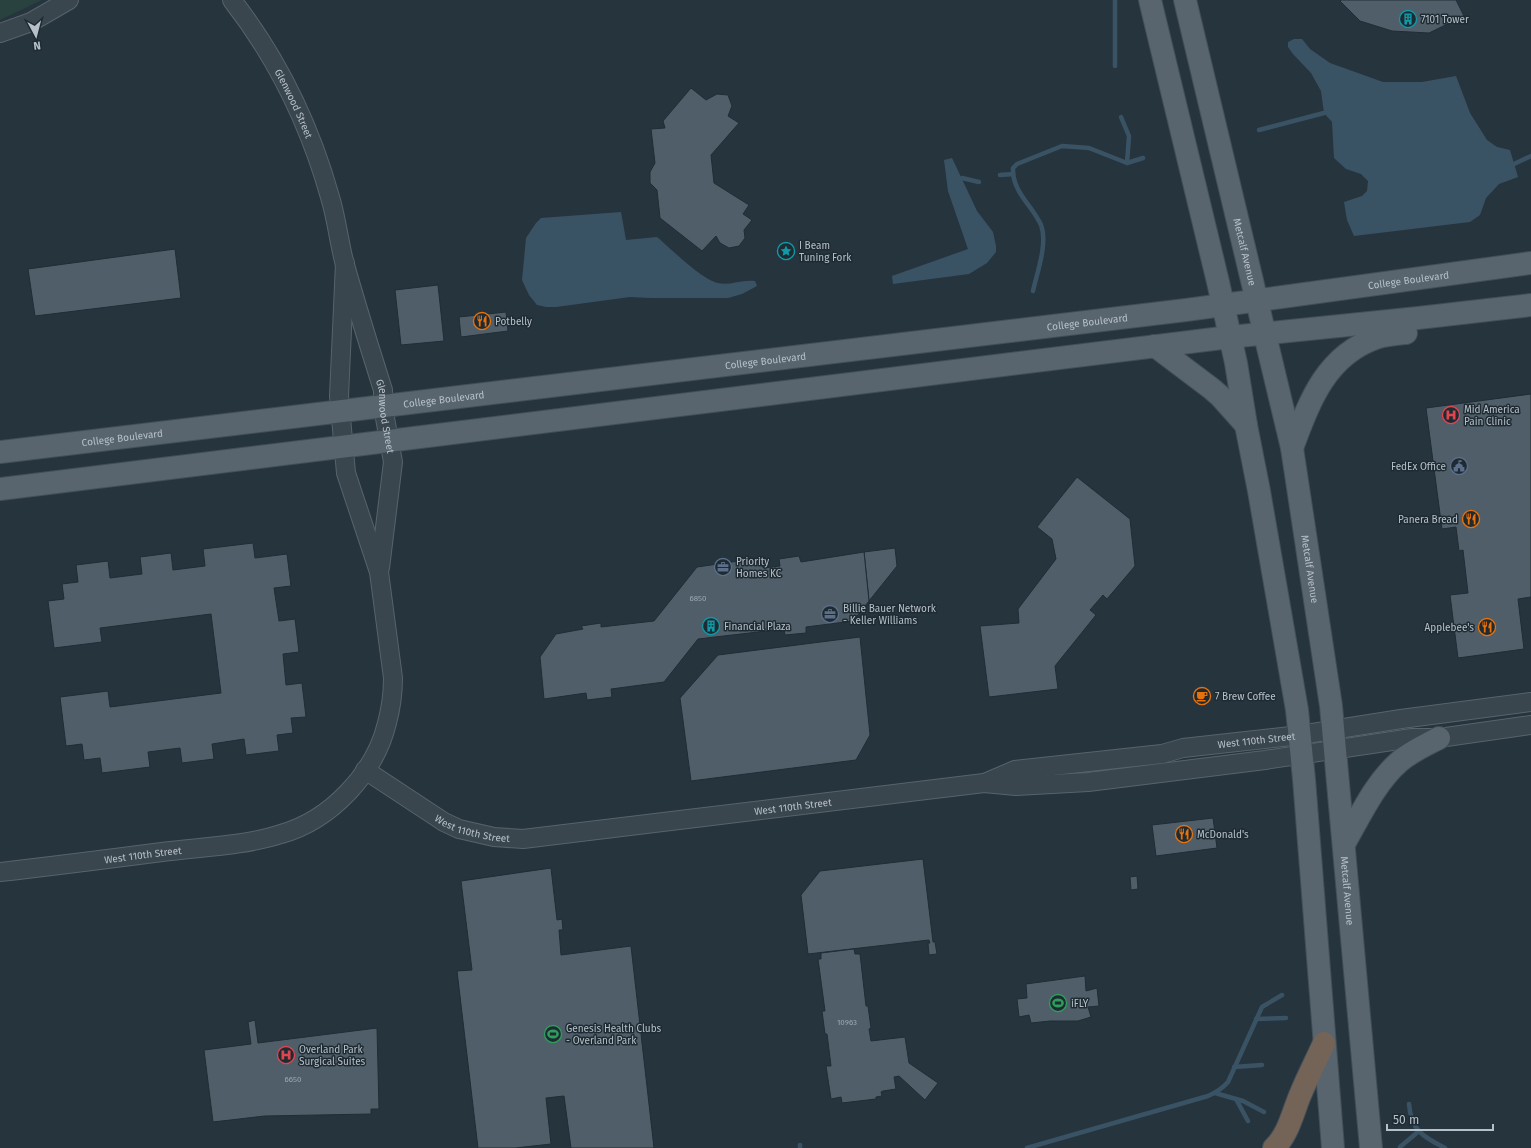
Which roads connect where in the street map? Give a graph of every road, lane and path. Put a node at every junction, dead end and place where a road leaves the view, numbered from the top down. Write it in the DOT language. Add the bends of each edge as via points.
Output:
graph roads {
  1 [pos="69,0"];
  2 [pos="232,0"];
  3 [pos="1150,0"];
  4 [pos="1185,0"];
  5 [pos="0,33"];
  6 [pos="345,263"];
  7 [pos="1531,263"];
  8 [pos="1256,301"];
  9 [pos="1223,305"];
  10 [pos="1531,305"];
  11 [pos="1418,318"];
  12 [pos="1264,334"];
  13 [pos="1230,337"];
  14 [pos="1155,346"];
  15 [pos="383,407"];
  16 [pos="340,411"];
  17 [pos="1246,425"];
  18 [pos="389,440"];
  19 [pos="343,446"];
  20 [pos="1292,448"];
  21 [pos="0,452"];
  22 [pos="0,489"];
  23 [pos="380,572"];
  24 [pos="1531,702"];
  25 [pos="1531,725"];
  26 [pos="1439,738"];
  27 [pos="1334,739"];
  28 [pos="1301,745"];
  29 [pos="365,770"];
  30 [pos="1344,844"];
  31 [pos="0,872"];
  32 [pos="1324,1042"];
  33 [pos="1274,1148"];
  34 [pos="1333,1148"];
  35 [pos="1371,1148"];
  1 -- 5 [label="street" via="31,22"];
  2 -- 6 [label="street, Glenwood Street" via="269,54 301,115 331,198"];
  3 -- 9 [label="main road"];
  4 -- 8 [label="main road, Metcalf Avenue"];
  6 -- 15 [label="street, Glenwood Street" via="383,390"];
  6 -- 16 [label="street, Glenwood Street"];
  7 -- 8 [label="main road, College Boulevard"];
  8 -- 9 [label="main road, College Boulevard"];
  8 -- 12 [label="main road, Metcalf Avenue"];
  9 -- 13 [label="main road"];
  9 -- 15 [label="main road, College Boulevard"];
  10 -- 11 [label="main road"];
  11 -- 12 [label="main road"];
  11 -- 20 [label="main road" via="1407,332 1362,344 1345,355 1332,368 1314,394"];
  12 -- 13 [label="main road"];
  12 -- 20 [label="main road, Metcalf Avenue"];
  13 -- 14 [label="main road"];
  13 -- 17 [label="main road"];
  14 -- 17 [label="main road" via="1212,389"];
  14 -- 18 [label="main road"];
  15 -- 16 [label="main road, College Boulevard"];
  15 -- 18 [label="street, Glenwood Street"];
  16 -- 19 [label="street, Glenwood Street"];
  16 -- 21 [label="main road, College Boulevard"];
  17 -- 28 [label="main road" via="1288,651"];
  18 -- 19 [label="main road"];
  18 -- 23 [label="street, Glenwood Street" via="393,462"];
  19 -- 22 [label="main road"];
  19 -- 23 [label="street, Glenwood Street" via="346,473"];
  20 -- 27 [label="main road, Metcalf Avenue"];
  23 -- 29 [label="street, Glenwood Street" via="393,678 392,695 381,741"];
  24 -- 27 [label="street, West 110th Street"];
  25 -- 26 [label="street, West 110th Street"];
  26 -- 27 [label="street, West 110th Street"];
  26 -- 30 [label="main road" via="1400,761 1386,775"];
  27 -- 28 [label="street, West 110th Street"];
  27 -- 30 [label="main road, Metcalf Avenue"];
  28 -- 29 [label="street, West 110th Street" via="1088,782 1016,786 984,783 523,839 494,837 460,829 444,822"];
  28 -- 32 [label="main road"];
  29 -- 31 [label="street, West 110th Street" via="355,786 333,806 310,822 283,834 257,840"];
  30 -- 35 [label="main road, Metcalf Avenue"];
  32 -- 33 [label="highway" via="1287,1129 1280,1143"];
  32 -- 34 [label="main road"];
}
